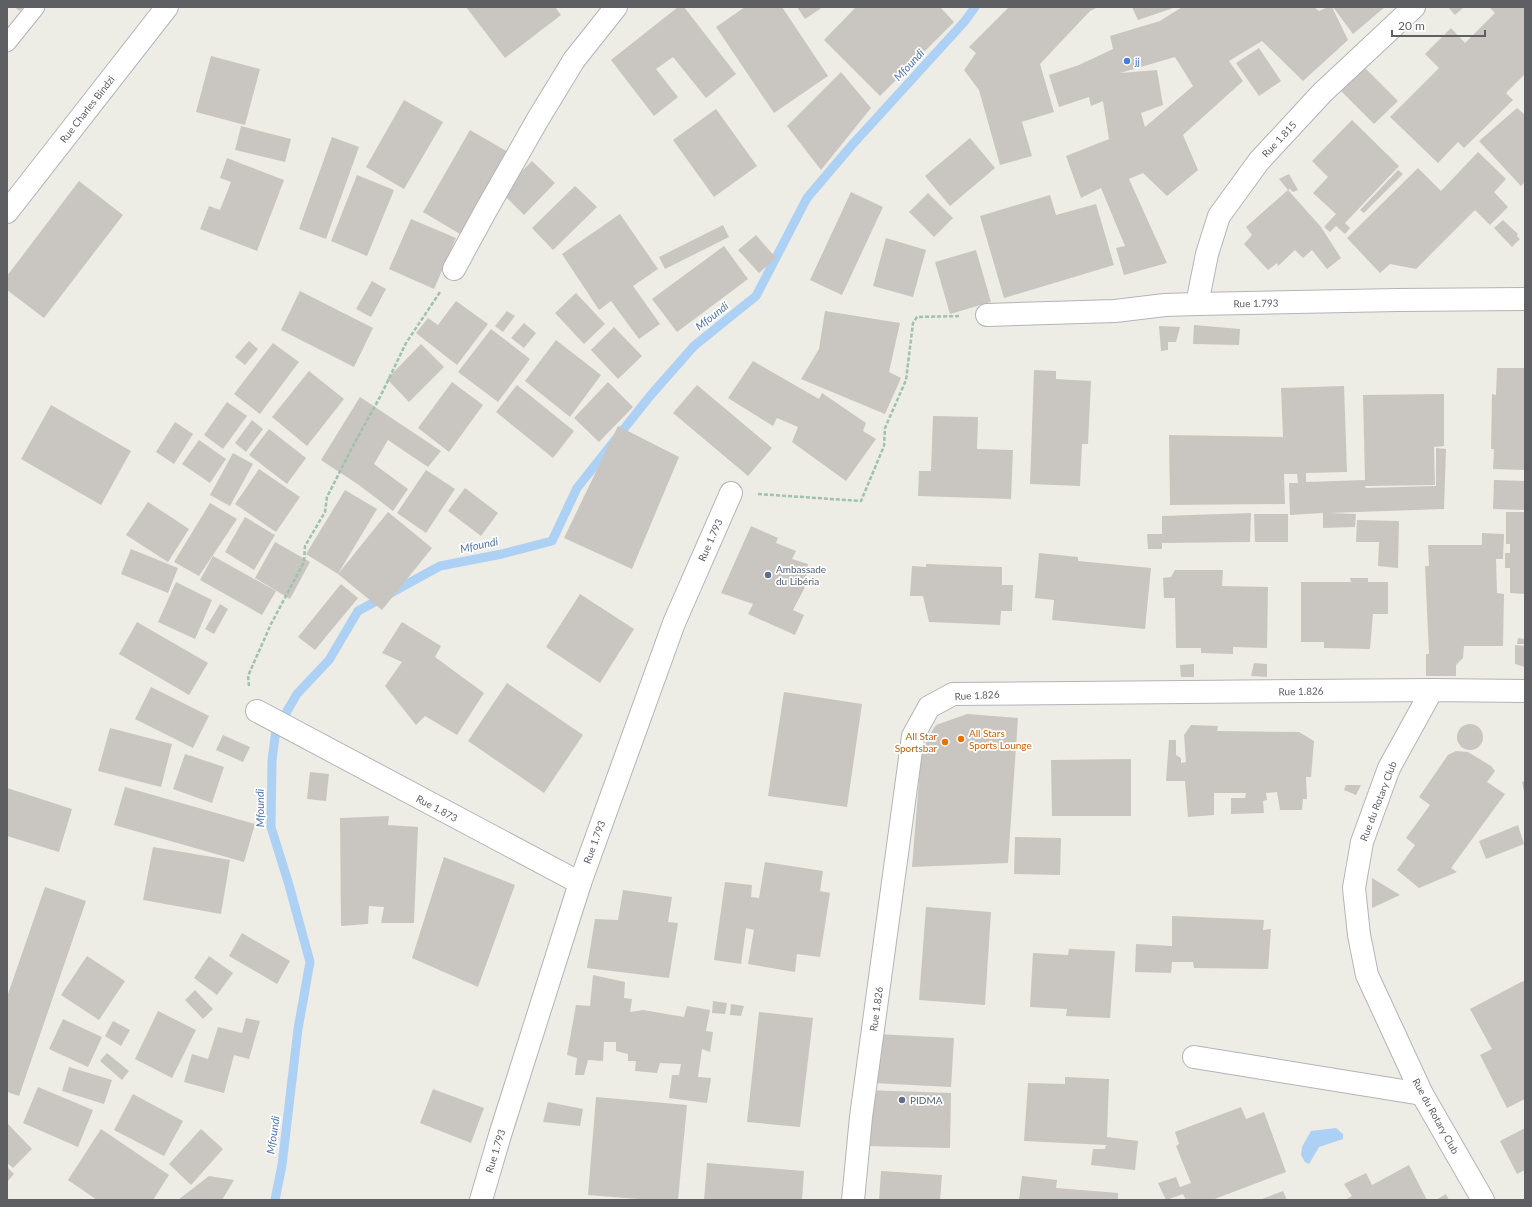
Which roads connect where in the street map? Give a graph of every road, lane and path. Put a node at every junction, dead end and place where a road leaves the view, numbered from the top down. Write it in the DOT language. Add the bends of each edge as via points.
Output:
graph roads {
  1 [pos="36,7"];
  2 [pos="167,7"];
  3 [pos="616,7"];
  4 [pos="1414,7"];
  5 [pos="7,43"];
  6 [pos="7,212"];
  7 [pos="454,269"];
  8 [pos="1521,295"];
  9 [pos="1197,304"];
  10 [pos="987,315"];
  11 [pos="731,493"];
  12 [pos="1432,690"];
  13 [pos="1525,691"];
  14 [pos="257,711"];
  15 [pos="580,883"];
  16 [pos="1194,1057"];
  17 [pos="1422,1094"];
  18 [pos="481,1200"];
  19 [pos="853,1200"];
  20 [pos="1483,1200"];
  1 -- 5 [label="lane"];
  2 -- 6 [label="street, Rue Charles Bindzi"];
  3 -- 7 [label="street" via="574,60"];
  4 -- 9 [label="street, Rue 1.815" via="1322,93 1259,161 1219,216 1207,254"];
  7 -- 14 [label="path" via="406,343 327,497 325,512 305,546 304,562 271,624 248,676 251,700"];
  8 -- 9 [label="street, Rue 1.793"];
  9 -- 10 [label="street, Rue 1.793" via="1115,311"];
  10 -- 11 [label="path" via="917,317 913,323 906,380 885,428 884,446 861,501"];
  11 -- 15 [label="street, Rue 1.793" via="674,623"];
  12 -- 13 [label="street"];
  12 -- 17 [label="street, Rue du Rotary Club" via="1389,768 1362,842 1354,888 1367,976"];
  12 -- 19 [label="street, Rue 1.826" via="953,694 929,707 913,736 861,1117"];
  14 -- 15 [label="street, Rue 1.873"];
  15 -- 18 [label="street, Rue 1.793"];
  16 -- 17 [label="street"];
  17 -- 20 [label="street, Rue du Rotary Club"];
}
